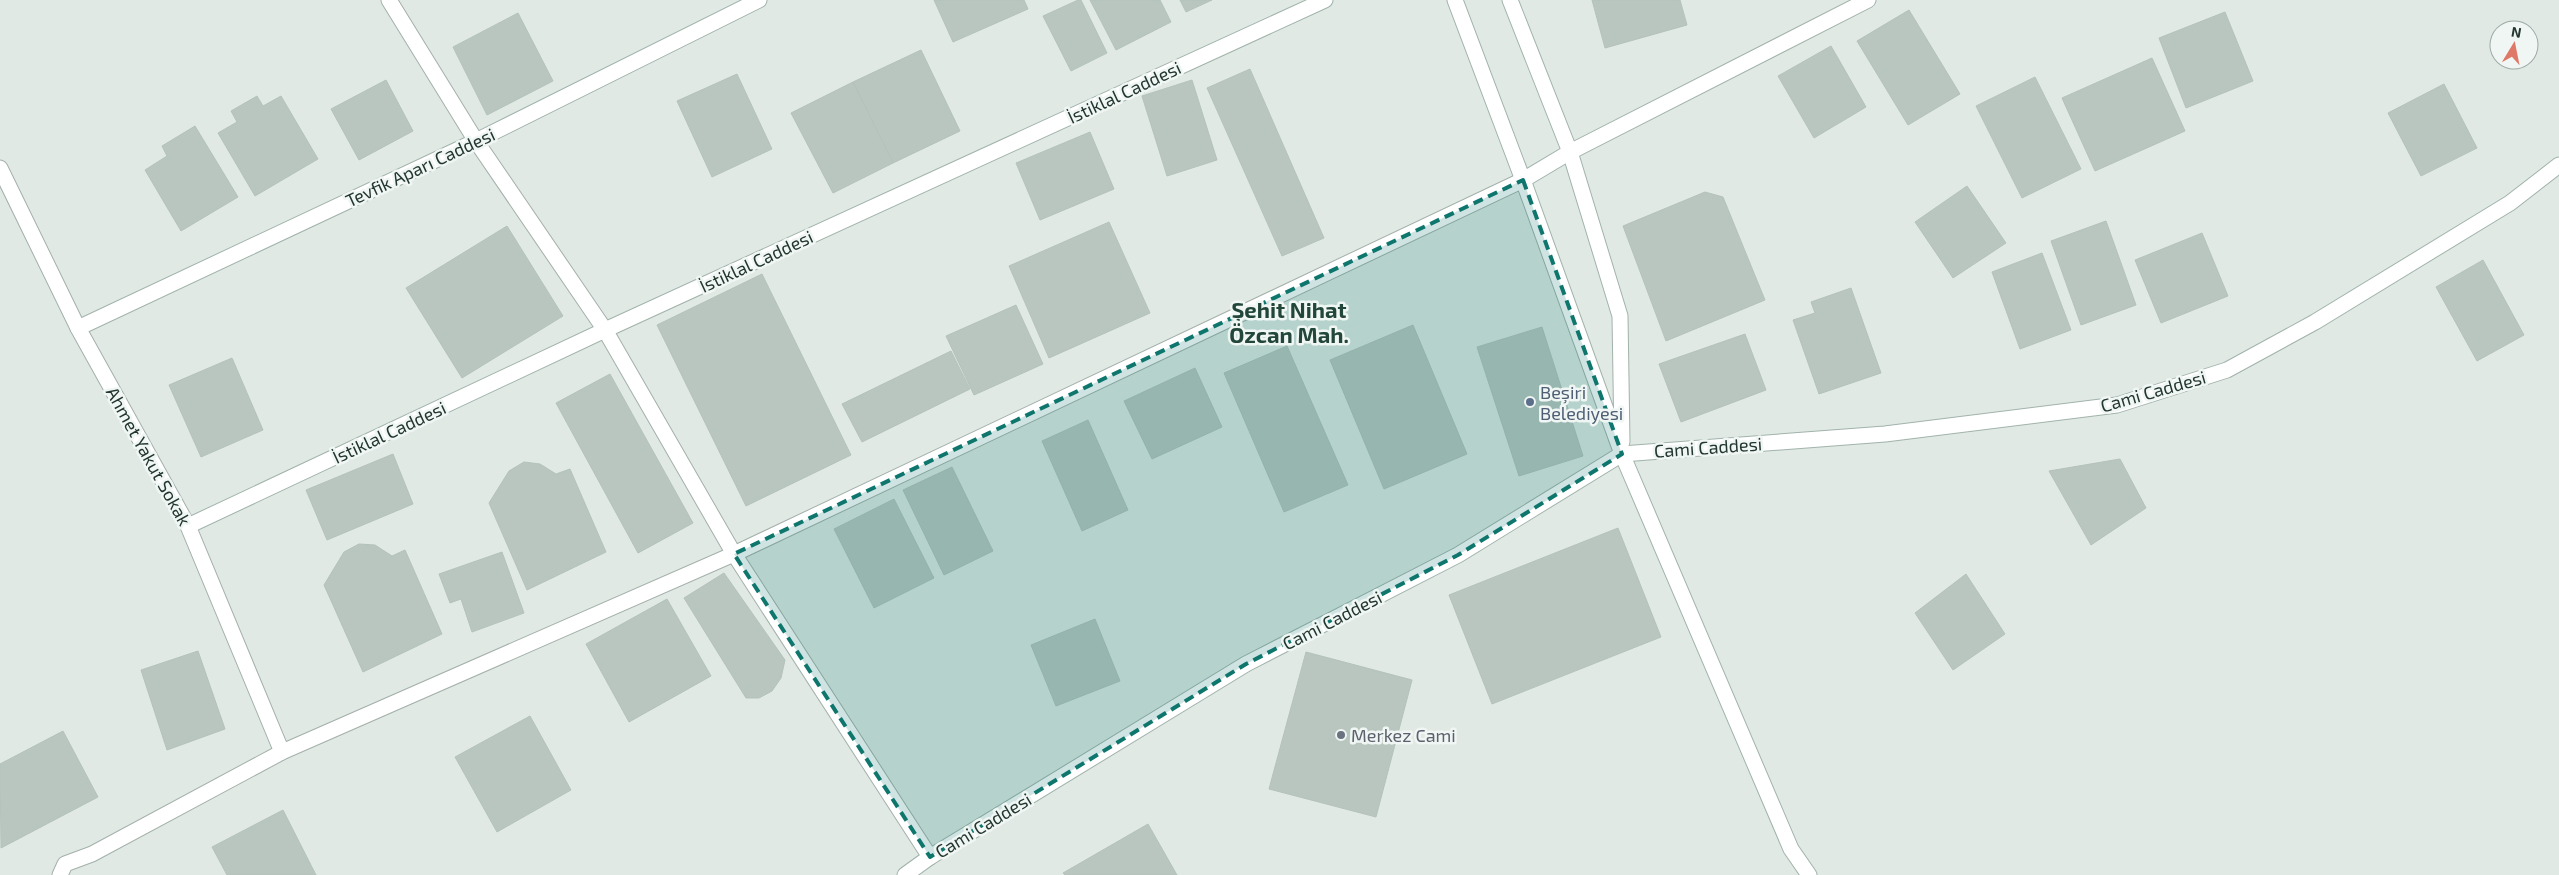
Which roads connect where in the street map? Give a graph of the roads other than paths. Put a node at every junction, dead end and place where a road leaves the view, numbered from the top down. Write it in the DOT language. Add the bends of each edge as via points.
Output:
graph roads {
  1 [pos="389,0"];
  2 [pos="759,0"];
  3 [pos="1325,0"];
  4 [pos="1455,0"];
  5 [pos="1510,0"];
  6 [pos="1868,0"];
  7 [pos="476,141"];
  8 [pos="1570,152"];
  9 [pos="2559,165"];
  10 [pos="0,168"];
  11 [pos="1523,180"];
  12 [pos="78,328"];
  13 [pos="605,330"];
  14 [pos="1622,454"];
  15 [pos="188,526"];
  16 [pos="734,554"];
  17 [pos="282,752"];
  18 [pos="930,857"];
  19 [pos="60,875"];
  20 [pos="905,875"];
  21 [pos="1809,875"];
  1 -- 7 [label="street"];
  2 -- 7 [label="street, Tevfik Aparı Caddesi"];
  3 -- 13 [label="street, İstiklal Caddesi"];
  4 -- 11 [label="street"];
  5 -- 8 [label="street"];
  6 -- 8 [label="street"];
  7 -- 12 [label="street, Tevfik Aparı Caddesi"];
  7 -- 13 [label="street"];
  8 -- 11 [label="street"];
  8 -- 14 [label="street" via="1620,316"];
  9 -- 14 [label="street, Cami Caddesi" via="2510,203 2315,322 2227,370 2117,406 1885,434"];
  10 -- 12 [label="street, Ahmet Yakut Sokak"];
  11 -- 14 [label="street"];
  11 -- 16 [label="street"];
  12 -- 15 [label="street, Ahmet Yakut Sokak"];
  13 -- 15 [label="street, İstiklal Caddesi"];
  13 -- 16 [label="street"];
  14 -- 18 [label="street, Cami Caddesi" via="1458,555 1246,664"];
  14 -- 21 [label="street" via="1791,849"];
  15 -- 17 [label="street, Ahmet Yakut Sokak"];
  16 -- 17 [label="street"];
  16 -- 18 [label="street"];
  17 -- 19 [label="street" via="92,854 65,864"];
  18 -- 20 [label="street, Cami Caddesi"];
}
